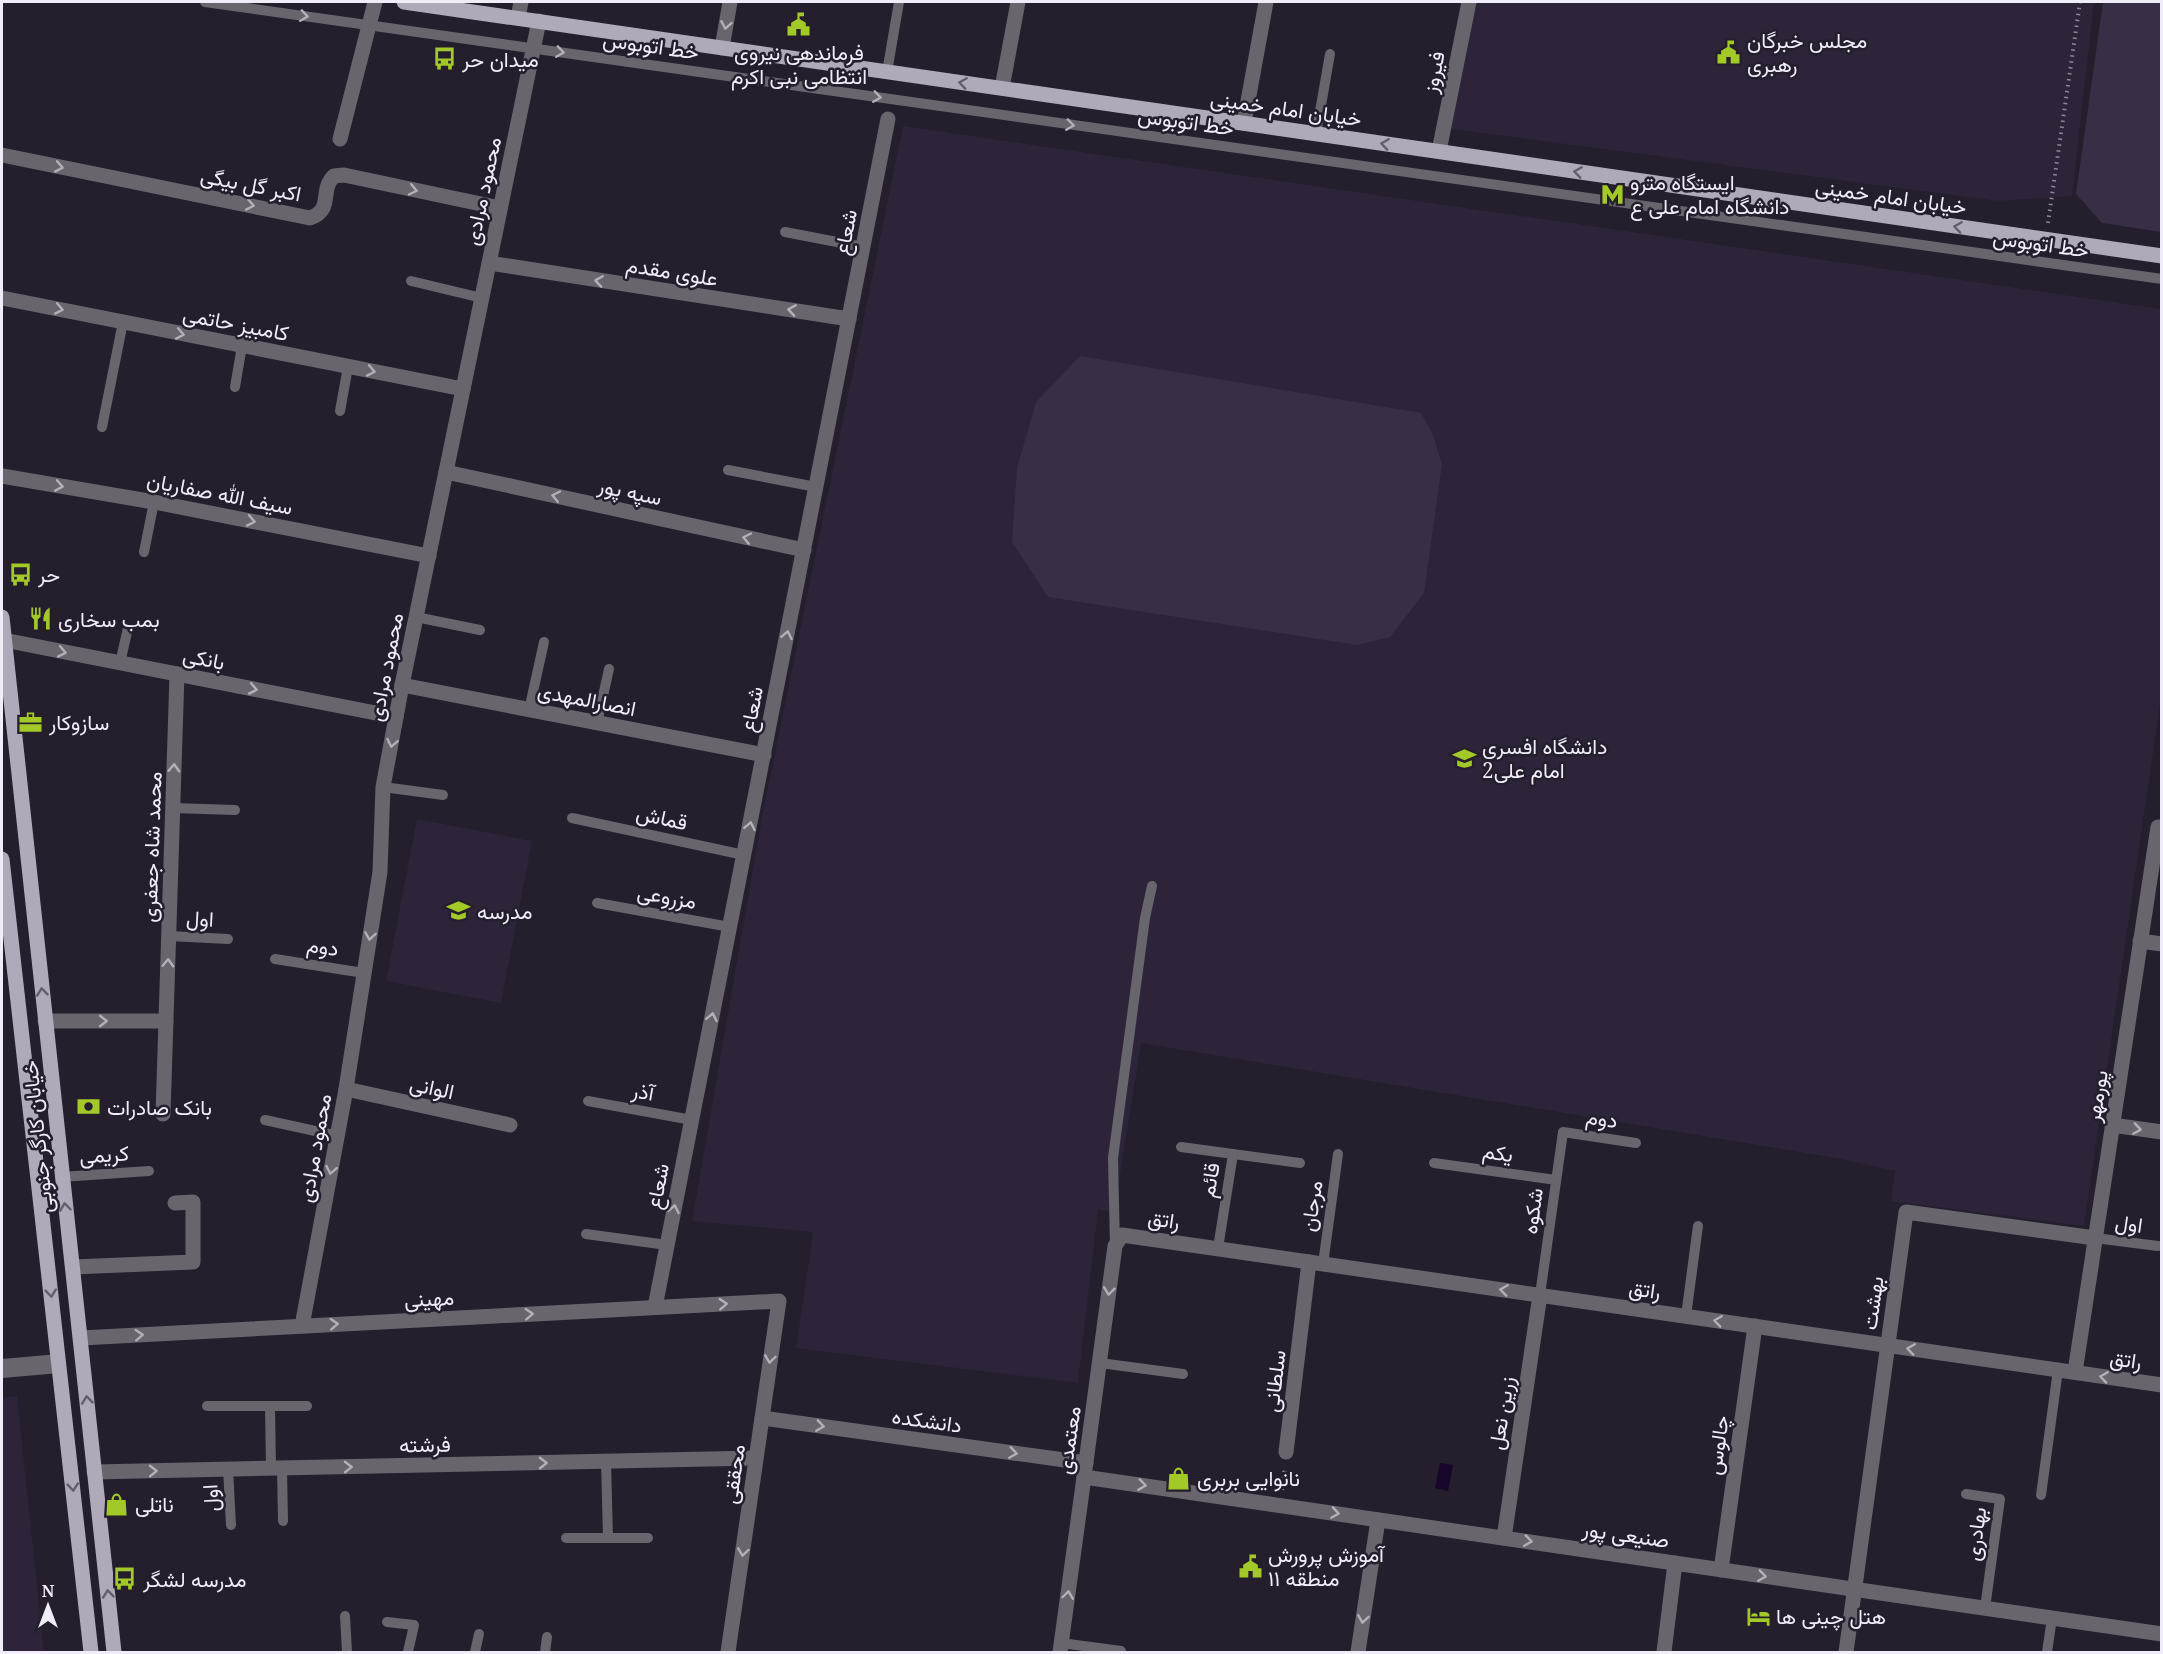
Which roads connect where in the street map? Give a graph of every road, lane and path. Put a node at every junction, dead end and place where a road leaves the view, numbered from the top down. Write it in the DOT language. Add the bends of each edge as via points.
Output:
graph roads {
  1 [pos="205,2"];
  2 [pos="375,2"];
  3 [pos="404,2"];
  4 [pos="521,2"];
  5 [pos="730,2"];
  6 [pos="899,2"];
  7 [pos="1018,2"];
  8 [pos="1266,2"];
  9 [pos="1468,2"];
  10 [pos="2080,2"];
  11 [pos="518,18"];
  12 [pos="539,21"];
  13 [pos="369,25"];
  14 [pos="532,48"];
  15 [pos="722,48"];
  16 [pos="1330,54"];
  17 [pos="887,72"];
  18 [pos="1002,88"];
  19 [pos="888,119"];
  20 [pos="1244,123"];
  21 [pos="1316,134"];
  22 [pos="340,139"];
  23 [pos="1439,152"];
  24 [pos="2,155"];
  25 [pos="500,208"];
  26 [pos="785,232"];
  27 [pos="2046,239"];
  28 [pos="863,247"];
  29 [pos="2162,256"];
  30 [pos="489,263"];
  31 [pos="2162,279"];
  32 [pos="411,281"];
  33 [pos="2,298"];
  34 [pos="482,298"];
  35 [pos="849,319"];
  36 [pos="123,322"];
  37 [pos="242,346"];
  38 [pos="348,367"];
  39 [pos="235,387"];
  40 [pos="463,389"];
  41 [pos="340,411"];
  42 [pos="102,427"];
  43 [pos="728,470"];
  44 [pos="446,472"];
  45 [pos="2,476"];
  46 [pos="816,487"];
  47 [pos="154,502"];
  48 [pos="804,550"];
  49 [pos="144,552"];
  50 [pos="429,556"];
  51 [pos="2,617"];
  52 [pos="416,617"];
  53 [pos="128,628"];
  54 [pos="480,630"];
  55 [pos="4,640"];
  56 [pos="544,642"];
  57 [pos="120,663"];
  58 [pos="609,669"];
  59 [pos="177,674"];
  60 [pos="402,686"];
  61 [pos="529,710"];
  62 [pos="396,717"];
  63 [pos="597,723"];
  64 [pos="764,754"];
  65 [pos="383,787"];
  66 [pos="443,795"];
  67 [pos="173,808"];
  68 [pos="235,810"];
  69 [pos="572,818"];
  70 [pos="2160,827"];
  71 [pos="744,855"];
  72 [pos="2,859"];
  73 [pos="1152,886"];
  74 [pos="597,903"];
  75 [pos="730,927"];
  76 [pos="169,936"];
  77 [pos="228,939"];
  78 [pos="2140,941"];
  79 [pos="2162,944"];
  80 [pos="275,959"];
  81 [pos="364,973"];
  82 [pos="45,1021"];
  83 [pos="166,1021"];
  84 [pos="346,1089"];
  85 [pos="588,1101"];
  86 [pos="163,1114"];
  87 [pos="265,1120"];
  88 [pos="692,1120"];
  89 [pos="510,1125"];
  90 [pos="2112,1125"];
  91 [pos="1563,1132"];
  92 [pos="2162,1132"];
  93 [pos="338,1136"];
  94 [pos="1636,1143"];
  95 [pos="1182,1147"];
  96 [pos="1233,1154"];
  97 [pos="1338,1154"];
  98 [pos="1300,1162"];
  99 [pos="1434,1163"];
  100 [pos="149,1171"];
  101 [pos="61,1177"];
  102 [pos="1556,1180"];
  103 [pos="175,1203"];
  104 [pos="1698,1226"];
  105 [pos="586,1234"];
  106 [pos="2095,1238"];
  107 [pos="1118,1241"];
  108 [pos="667,1245"];
  109 [pos="2158,1246"];
  110 [pos="1218,1248"];
  111 [pos="1316,1263"];
  112 [pos="73,1267"];
  113 [pos="1540,1295"];
  114 [pos="779,1301"];
  115 [pos="655,1307"];
  116 [pos="1686,1316"];
  117 [pos="302,1326"];
  118 [pos="1755,1326"];
  119 [pos="81,1338"];
  120 [pos="1887,1346"];
  121 [pos="59,1363"];
  122 [pos="1100,1363"];
  123 [pos="2,1364"];
  124 [pos="2058,1370"];
  125 [pos="2074,1372"];
  126 [pos="2,1373"];
  127 [pos="1183,1374"];
  128 [pos="2162,1385"];
  129 [pos="207,1406"];
  130 [pos="307,1406"];
  131 [pos="270,1407"];
  132 [pos="762,1418"];
  133 [pos="1287,1452"];
  134 [pos="756,1458"];
  135 [pos="606,1461"];
  136 [pos="277,1468"];
  137 [pos="228,1469"];
  138 [pos="1085,1470"];
  139 [pos="94,1472"];
  140 [pos="1966,1494"];
  141 [pos="2041,1495"];
  142 [pos="1280,1504"];
  143 [pos="1378,1520"];
  144 [pos="283,1521"];
  145 [pos="231,1525"];
  146 [pos="566,1538"];
  147 [pos="608,1538"];
  148 [pos="648,1538"];
  149 [pos="1504,1538"];
  150 [pos="1675,1563"];
  151 [pos="1721,1570"];
  152 [pos="1854,1589"];
  153 [pos="1985,1608"];
  154 [pos="345,1616"];
  155 [pos="2052,1618"];
  156 [pos="387,1622"];
  157 [pos="479,1634"];
  158 [pos="2162,1634"];
  159 [pos="547,1637"];
  160 [pos="1060,1648"];
  161 [pos="1121,1651"];
  162 [pos="91,1653"];
  163 [pos="114,1653"];
  164 [pos="347,1653"];
  165 [pos="408,1653"];
  166 [pos="475,1653"];
  167 [pos="545,1653"];
  168 [pos="728,1653"];
  169 [pos="1358,1653"];
  170 [pos="1664,1653"];
  171 [pos="1846,1653"];
  172 [pos="2047,1653"];
  1 -- 13 [label="lane, خط اتوبوس, one-way"];
  2 -- 13 [label="street"];
  3 -- 11 [label="main road, خیابان امام خمینی"];
  4 -- 11 [label="street"];
  5 -- 15 [label="street, one-way"];
  6 -- 17 [label="lane"];
  7 -- 18 [label="street"];
  8 -- 20 [label="street"];
  9 -- 23 [label="street, فیروز"];
  10 -- 27 [label="path"];
  11 -- 12 [label="main road, خیابان امام خمینی"];
  12 -- 14 [label="street, محمود مرادی"];
  12 -- 15 [label="main road, خیابان امام خمینی"];
  13 -- 14 [label="lane, خط اتوبوس"];
  13 -- 22 [label="street"];
  14 -- 25 [label="street, محمود مرادی"];
  14 -- 31 [label="lane, خط اتوبوس, one-way"];
  15 -- 17 [label="main road, خیابان امام خمینی"];
  16 -- 21 [label="lane"];
  18 -- 17 [label="main road, خیابان امام خمینی, one-way"];
  18 -- 20 [label="main road, خیابان امام خمینی"];
  19 -- 28 [label="street, شعاع"];
  20 -- 21 [label="main road, خیابان امام خمینی"];
  23 -- 21 [label="main road, خیابان امام خمینی, one-way"];
  27 -- 23 [label="main road, خیابان امام خمینی, one-way"];
  24 -- 25 [label="street, اکبر گل بیگی, one-way" via="310,218 324,208 327,182 344,175"];
  25 -- 30 [label="street, محمود مرادی"];
  26 -- 28 [label="lane"];
  27 -- 29 [label="main road, خیابان امام خمینی"];
  28 -- 35 [label="street, شعاع"];
  30 -- 34 [label="street, محمود مرادی"];
  35 -- 30 [label="street, علوی مقدم, one-way"];
  32 -- 34 [label="lane"];
  33 -- 36 [label="street, کامبیز حاتمی, one-way"];
  34 -- 40 [label="street, محمود مرادی"];
  35 -- 46 [label="street, شعاع"];
  36 -- 37 [label="street, کامبیز حاتمی, one-way"];
  36 -- 42 [label="lane"];
  37 -- 38 [label="street, کامبیز حاتمی"];
  37 -- 39 [label="lane"];
  38 -- 40 [label="street, کامبیز حاتمی, one-way"];
  38 -- 41 [label="lane"];
  40 -- 44 [label="street, محمود مرادی"];
  43 -- 46 [label="lane"];
  48 -- 44 [label="street, سپه پور, one-way"];
  44 -- 50 [label="street, محمود مرادی"];
  45 -- 47 [label="street, سیف الله صفاریان, one-way"];
  46 -- 48 [label="street, شعاع"];
  47 -- 49 [label="lane"];
  47 -- 50 [label="street, سیف الله صفاریان, one-way"];
  64 -- 48 [label="street, شعاع, one-way"];
  50 -- 52 [label="street, محمود مرادی"];
  51 -- 55 [label="main road, خیابان کارگر جنوبی"];
  52 -- 54 [label="lane"];
  52 -- 60 [label="street, محمود مرادی"];
  53 -- 57 [label="lane"];
  55 -- 57 [label="street, بانکی, one-way"];
  82 -- 55 [label="main road, خیابان کارگر جنوبی, one-way"];
  56 -- 61 [label="lane"];
  57 -- 59 [label="street, بانکی"];
  58 -- 63 [label="lane"];
  59 -- 62 [label="street, بانکی, one-way"];
  67 -- 59 [label="street, محمد شاه جعفری, one-way"];
  60 -- 61 [label="street, انصارالمهدی"];
  60 -- 62 [label="street, محمود مرادی"];
  61 -- 63 [label="street, انصارالمهدی"];
  62 -- 65 [label="street, محمود مرادی, one-way"];
  63 -- 64 [label="street, انصارالمهدی"];
  71 -- 64 [label="street, شعاع, one-way"];
  65 -- 66 [label="lane"];
  65 -- 81 [label="street, محمود مرادی, one-way" via="380,873"];
  67 -- 68 [label="lane"];
  67 -- 76 [label="street, محمد شاه جعفری"];
  69 -- 71 [label="lane, قماش"];
  70 -- 78 [label="street, پورمهر"];
  71 -- 75 [label="street, شعاع"];
  72 -- 121 [label="main road, خیابان کارگر جنوبی, one-way"];
  73 -- 107 [label="lane" via="1113,1158"];
  74 -- 75 [label="lane, مزروعی"];
  88 -- 75 [label="street, شعاع, one-way"];
  76 -- 77 [label="lane, اول"];
  83 -- 76 [label="street, محمد شاه جعفری, one-way"];
  78 -- 79 [label="street"];
  78 -- 90 [label="street, پورمهر"];
  80 -- 81 [label="lane, دوم"];
  81 -- 84 [label="street, محمود مرادی"];
  82 -- 83 [label="street, one-way"];
  82 -- 101 [label="main road, خیابان کارگر جنوبی"];
  83 -- 86 [label="street, محمد شاه جعفری"];
  84 -- 89 [label="street, الوانی"];
  84 -- 93 [label="street, محمود مرادی"];
  85 -- 88 [label="lane, آذر"];
  87 -- 93 [label="lane"];
  108 -- 88 [label="street, شعاع, one-way"];
  90 -- 92 [label="street, one-way"];
  90 -- 106 [label="street, پورمهر"];
  91 -- 94 [label="lane, دوم"];
  91 -- 102 [label="lane, شکوه"];
  93 -- 117 [label="street, محمود مرادی, one-way"];
  95 -- 96 [label="lane, قائم"];
  96 -- 98 [label="lane, قائم"];
  96 -- 110 [label="lane, قائم"];
  97 -- 111 [label="lane, مرجان"];
  99 -- 102 [label="lane, یکم"];
  100 -- 101 [label="lane, کریمی"];
  112 -- 101 [label="main road, خیابان کارگر جنوبی, one-way"];
  102 -- 113 [label="lane, شکوه"];
  103 -- 112 [label="street" via="193,1202 193,1262"];
  104 -- 116 [label="lane"];
  105 -- 108 [label="lane"];
  106 -- 109 [label="lane, اول"];
  106 -- 120 [label="street, بهشت" via="1905,1212"];
  106 -- 125 [label="street, پورمهر"];
  107 -- 110 [label="street, راتق"];
  107 -- 122 [label="street, معتمدی, one-way"];
  108 -- 115 [label="street, شعاع"];
  110 -- 111 [label="street, راتق"];
  113 -- 111 [label="street, راتق, one-way"];
  111 -- 133 [label="street, سلطانی"];
  112 -- 119 [label="main road, خیابان کارگر جنوبی"];
  113 -- 116 [label="street, راتق"];
  113 -- 149 [label="street, زرین نعل"];
  115 -- 114 [label="street, مهینی, one-way"];
  114 -- 132 [label="street, محققی, one-way"];
  117 -- 115 [label="street, مهینی, one-way"];
  118 -- 116 [label="street, راتق, one-way"];
  119 -- 117 [label="street, مهینی, one-way"];
  118 -- 120 [label="street, راتق"];
  118 -- 151 [label="street, چالوس"];
  139 -- 119 [label="main road, خیابان کارگر جنوبی, one-way"];
  124 -- 120 [label="street, راتق, one-way"];
  120 -- 152 [label="street, بهشت"];
  121 -- 123 [label="lane"];
  121 -- 126 [label="lane"];
  121 -- 162 [label="main road, خیابان کارگر جنوبی, one-way"];
  122 -- 127 [label="lane"];
  122 -- 138 [label="street, معتمدی"];
  124 -- 125 [label="street, راتق"];
  124 -- 141 [label="lane"];
  128 -- 125 [label="street, راتق, one-way"];
  129 -- 131 [label="lane"];
  130 -- 131 [label="lane"];
  131 -- 136 [label="lane"];
  132 -- 134 [label="street, محققی"];
  132 -- 138 [label="street, دانشکده, one-way"];
  133 -- 142 [label="path"];
  134 -- 135 [label="street, فرشته"];
  134 -- 168 [label="street, محققی, one-way"];
  136 -- 135 [label="street, فرشته, one-way"];
  135 -- 147 [label="lane"];
  136 -- 137 [label="street, فرشته"];
  136 -- 144 [label="lane"];
  139 -- 137 [label="street, فرشته, one-way"];
  137 -- 145 [label="lane, اول"];
  138 -- 142 [label="street, صنیعی پور, one-way"];
  160 -- 138 [label="street, معتمدی, one-way"];
  163 -- 139 [label="main road, خیابان کارگر جنوبی, one-way"];
  140 -- 153 [label="lane, بهادری" via="2000,1499"];
  142 -- 143 [label="street, صنیعی پور, one-way"];
  143 -- 149 [label="street, صنیعی پور"];
  143 -- 169 [label="street, one-way"];
  146 -- 147 [label="lane"];
  147 -- 148 [label="lane"];
  149 -- 150 [label="street, صنیعی پور, one-way"];
  150 -- 151 [label="street, صنیعی پور"];
  150 -- 170 [label="street"];
  151 -- 152 [label="street, صنیعی پور, one-way"];
  152 -- 153 [label="street, صنیعی پور"];
  152 -- 171 [label="street, بهشت"];
  153 -- 155 [label="street, صنیعی پور"];
  154 -- 164 [label="lane"];
  155 -- 158 [label="street, صنیعی پور"];
  155 -- 172 [label="lane"];
  156 -- 165 [label="lane" via="414,1625"];
  157 -- 166 [label="lane"];
  159 -- 167 [label="lane"];
  160 -- 161 [label="lane"];
}
